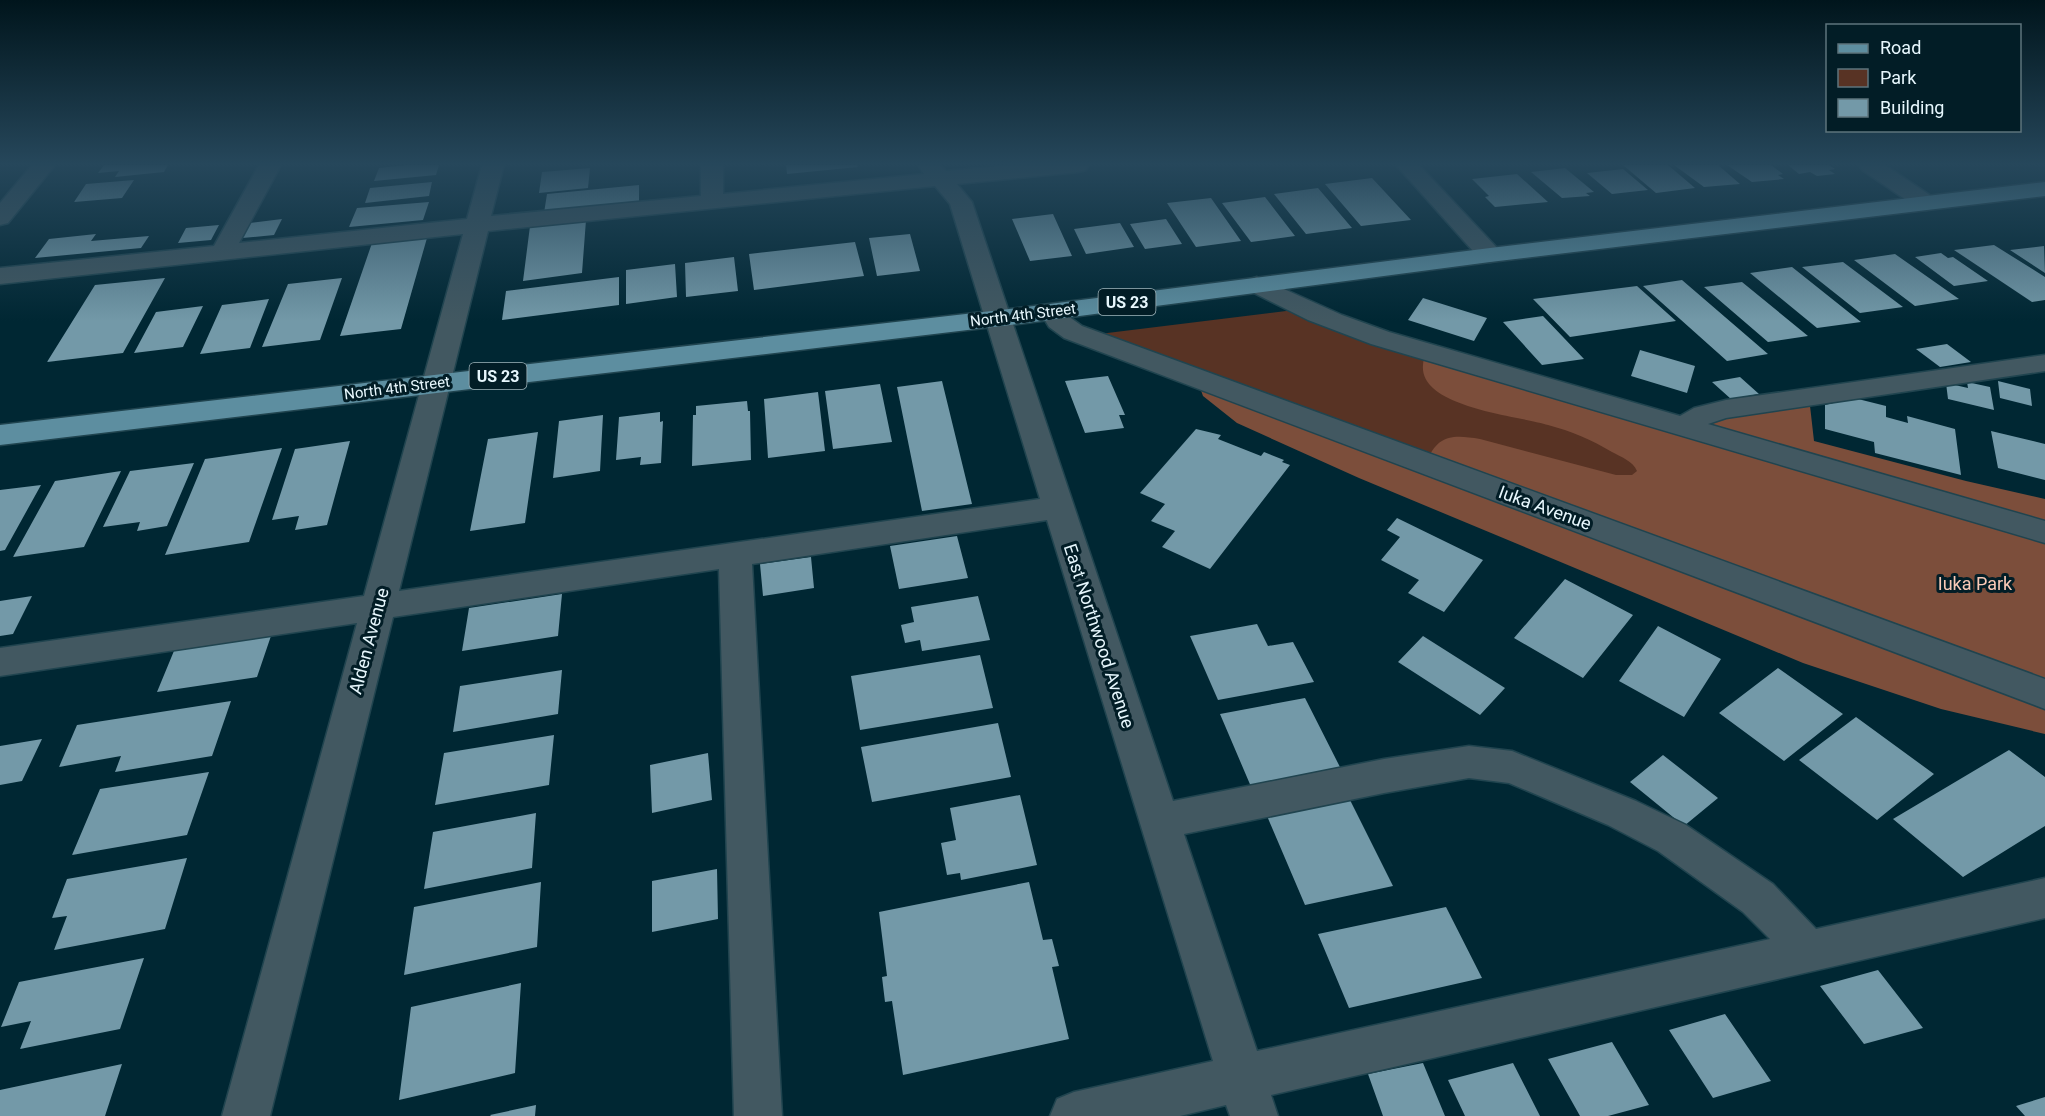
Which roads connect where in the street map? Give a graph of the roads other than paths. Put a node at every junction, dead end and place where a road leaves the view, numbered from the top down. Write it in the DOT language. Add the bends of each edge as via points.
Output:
graph roads {
  1 [pos="242,217"];
  2 [pos="479,217"];
  3 [pos="555,217"];
  4 [pos="966,217"];
  5 [pos="1455,217"];
  6 [pos="1808,217"];
  7 [pos="477,225"];
  8 [pos="223,251"];
  9 [pos="1490,255"];
  10 [pos="0,276"];
  11 [pos="1257,285"];
  12 [pos="1053,312"];
  13 [pos="997,319"];
  14 [pos="2045,363"];
  15 [pos="436,383"];
  16 [pos="1687,427"];
  17 [pos="0,435"];
  18 [pos="1058,507"];
  19 [pos="2045,532"];
  20 [pos="735,554"];
  21 [pos="378,607"];
  22 [pos="0,662"];
  23 [pos="2045,694"];
  24 [pos="1159,821"];
  25 [pos="2045,898"];
  26 [pos="1807,951"];
  27 [pos="1247,1097"];
  28 [pos="246,1116"];
  29 [pos="758,1116"];
  30 [pos="1074,1116"];
  1 -- 8 [label="street"];
  2 -- 7 [label="street, Alden Avenue"];
  3 -- 7 [label="street"];
  4 -- 13 [label="street, East Northwood Avenue"];
  5 -- 9 [label="street"];
  6 -- 9 [label="main road, North 4th Street / US 23"];
  7 -- 8 [label="street"];
  7 -- 15 [label="street, Alden Avenue"];
  8 -- 10 [label="street"];
  9 -- 11 [label="main road, North 4th Street / US 23"];
  11 -- 12 [label="main road, North 4th Street / US 23"];
  11 -- 16 [label="street" via="1342,326"];
  12 -- 13 [label="main road, North 4th Street / US 23"];
  12 -- 23 [label="street, Iuka Avenue" via="1073,332"];
  13 -- 15 [label="main road, North 4th Street / US 23"];
  13 -- 18 [label="street, East Northwood Avenue"];
  14 -- 16 [label="street" via="1726,409 1701,415"];
  15 -- 17 [label="main road, North 4th Street / US 23"];
  15 -- 21 [label="street, Alden Avenue"];
  16 -- 19 [label="street"];
  18 -- 20 [label="street"];
  18 -- 24 [label="street, East Northwood Avenue"];
  20 -- 21 [label="street"];
  20 -- 29 [label="street"];
  21 -- 22 [label="street"];
  21 -- 28 [label="street, Alden Avenue"];
  24 -- 26 [label="street" via="1469,762 1512,767 1672,838 1758,898"];
  24 -- 27 [label="street, East Northwood Avenue"];
  25 -- 26 [label="street"];
  26 -- 27 [label="street"];
  27 -- 30 [label="street"];
}
